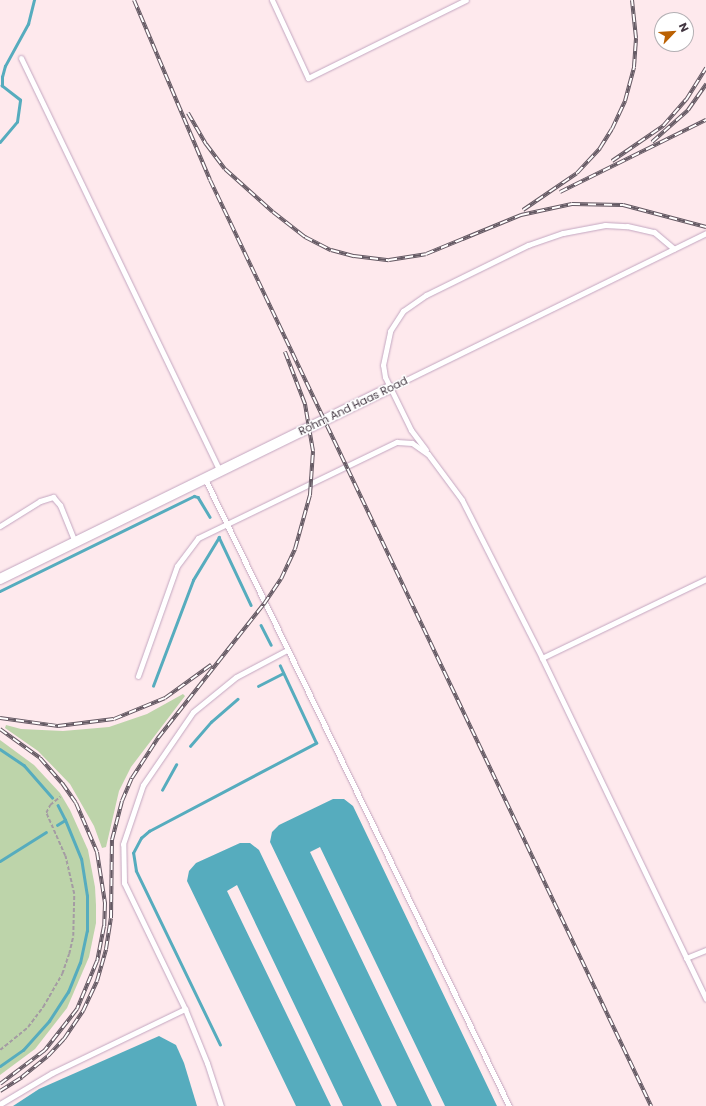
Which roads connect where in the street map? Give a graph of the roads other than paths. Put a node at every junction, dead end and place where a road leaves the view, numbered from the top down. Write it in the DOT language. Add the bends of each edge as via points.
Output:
graph roads {
  1 [pos="272,0"];
  2 [pos="466,0"];
  3 [pos="21,58"];
  4 [pos="706,233"];
  5 [pos="674,249"];
  6 [pos="390,388"];
  7 [pos="428,454"];
  8 [pos="220,471"];
  9 [pos="205,478"];
  10 [pos="226,523"];
  11 [pos="0,526"];
  12 [pos="75,542"];
  13 [pos="0,579"];
  14 [pos="706,579"];
  15 [pos="287,650"];
  16 [pos="542,658"];
  17 [pos="138,676"];
  18 [pos="706,950"];
  19 [pos="686,958"];
  20 [pos="706,999"];
  21 [pos="185,1009"];
  22 [pos="0,1104"];
  23 [pos="220,1106"];
  24 [pos="509,1106"];
  1 -- 2 [label="lane" via="308,78"];
  3 -- 8 [label="lane"];
  4 -- 5 [label="lane, Rohm And Haas Road"];
  5 -- 6 [label="lane, Rohm And Haas Road"];
  5 -- 6 [label="lane" via="654,232 640,228 605,225 583,228 544,238 432,292 404,311 390,331 383,365"];
  6 -- 7 [label="lane" via="411,430"];
  6 -- 8 [label="street, Rohm And Haas Road"];
  7 -- 10 [label="lane" via="412,443 398,442"];
  7 -- 16 [label="lane" via="462,500"];
  8 -- 9 [label="street, Rohm And Haas Road"];
  9 -- 10 [label="lane"];
  9 -- 12 [label="street, Rohm And Haas Road"];
  10 -- 15 [label="lane"];
  10 -- 17 [label="lane" via="198,538 182,557"];
  11 -- 12 [label="lane" via="40,501 53,497 60,505"];
  12 -- 13 [label="street, Rohm And Haas Road"];
  14 -- 16 [label="lane"];
  15 -- 21 [label="lane" via="236,677 194,712 151,771 129,823 122,858 124,883"];
  15 -- 24 [label="lane"];
  16 -- 19 [label="lane"];
  18 -- 19 [label="lane"];
  19 -- 20 [label="lane"];
  21 -- 22 [label="lane" via="52,1073"];
  21 -- 23 [label="lane" via="207,1063"];
}
